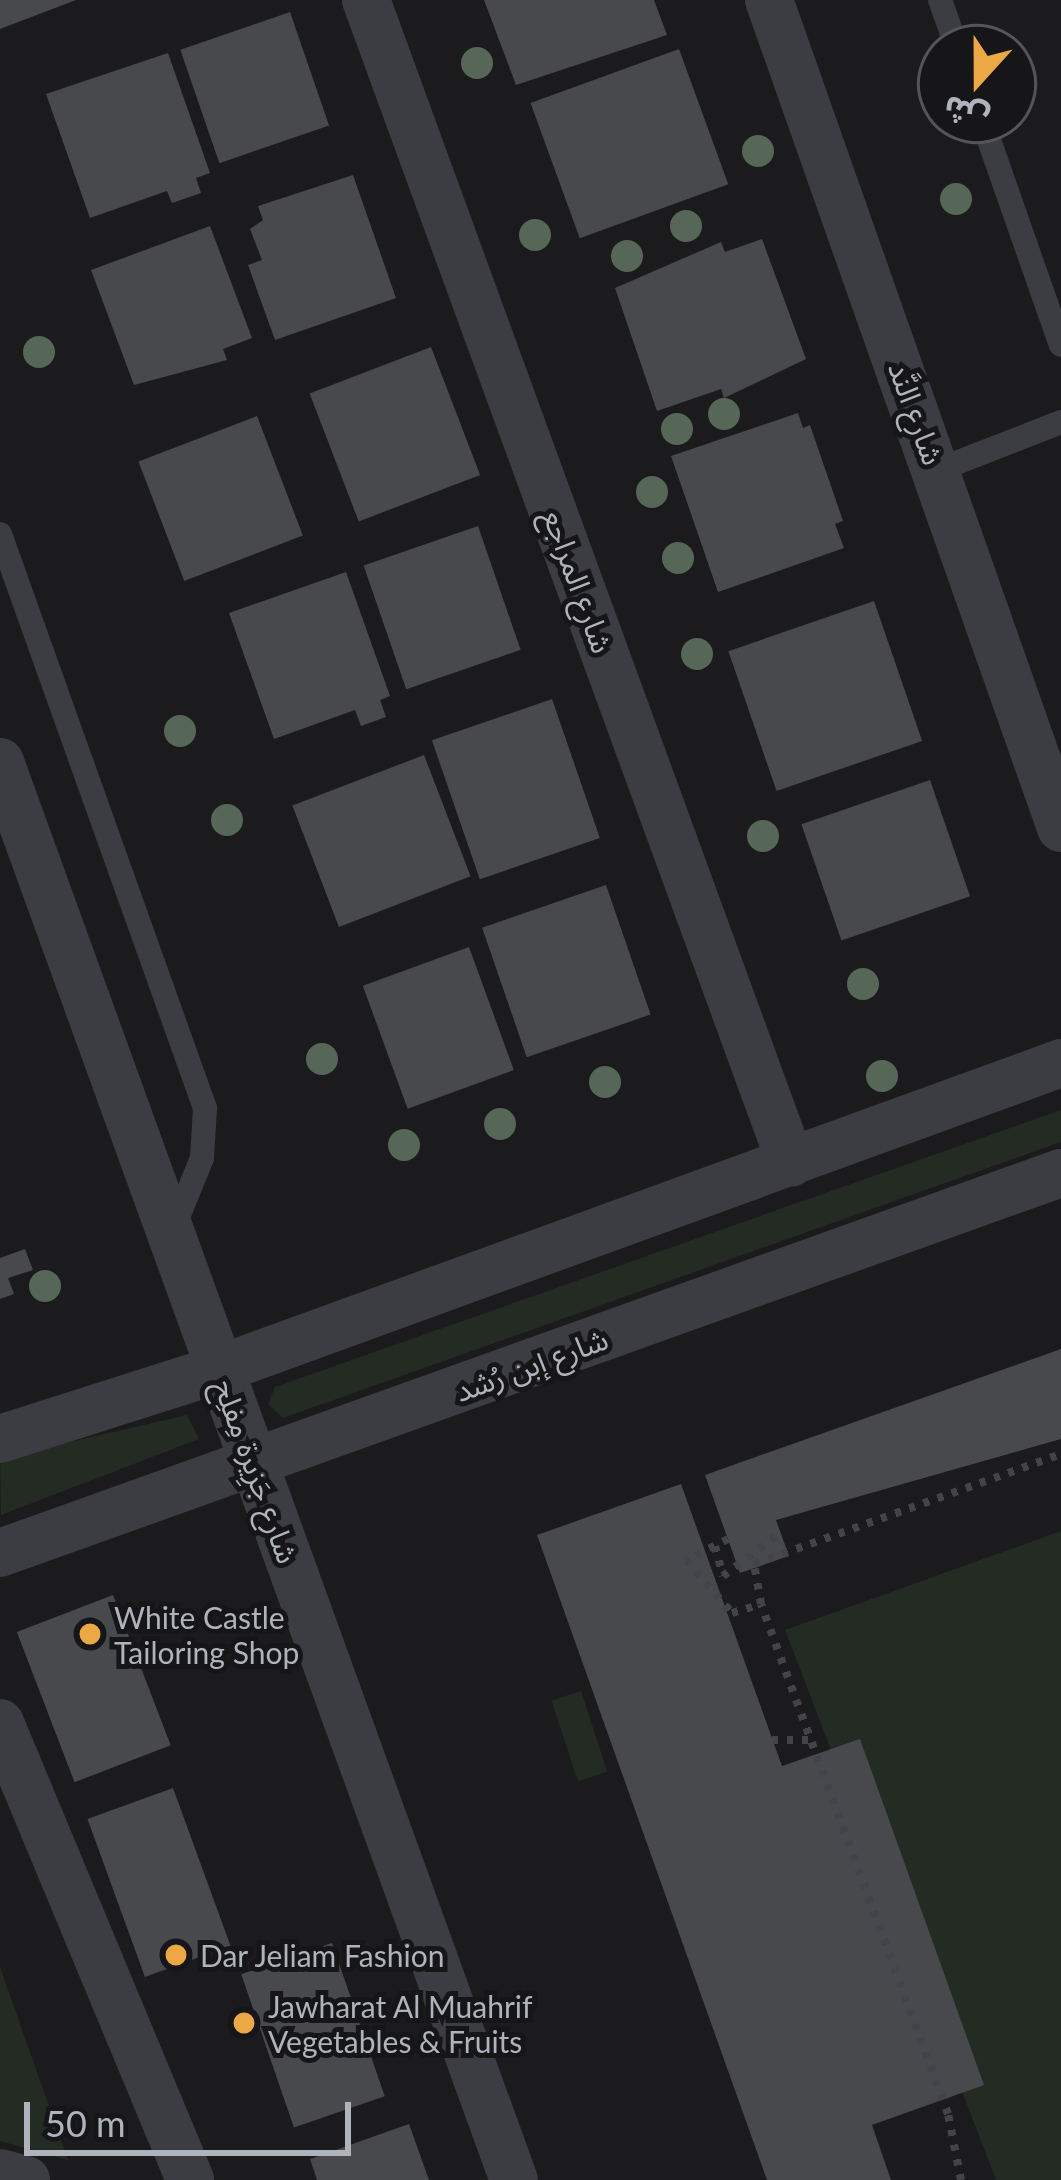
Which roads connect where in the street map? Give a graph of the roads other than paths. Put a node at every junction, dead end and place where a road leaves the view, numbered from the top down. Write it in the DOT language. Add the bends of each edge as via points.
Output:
graph roads {
  1 [pos="366,0"];
  2 [pos="769,0"];
  3 [pos="990,144"];
  4 [pos="1061,345"];
  5 [pos="1061,422"];
  6 [pos="938,470"];
  7 [pos="0,534"];
  8 [pos="0,762"];
  9 [pos="1061,828"];
  10 [pos="1061,1063"];
  11 [pos="791,1163"];
  12 [pos="1061,1172"];
  13 [pos="171,1234"];
  14 [pos="220,1370"];
  15 [pos="0,1439"];
  16 [pos="254,1463"];
  17 [pos="0,1553"];
  18 [pos="0,1723"];
  19 [pos="0,2173"];
  20 [pos="26,2180"];
  21 [pos="190,2180"];
  22 [pos="514,2180"];
  1 -- 11 [label="street, شارع المراجع"];
  2 -- 6 [label="street, شارع النَّد"];
  3 -- 4 [label="lane"];
  5 -- 6 [label="lane"];
  6 -- 9 [label="street, شارع النَّد"];
  7 -- 13 [label="lane" via="205,1108 202,1158"];
  8 -- 13 [label="street, شارع جَزِيرة مِفلِح"];
  10 -- 11 [label="street"];
  11 -- 14 [label="street"];
  12 -- 16 [label="street, شارع إبن رُشد"];
  13 -- 14 [label="street, شارع جَزِيرة مِفلِح"];
  14 -- 15 [label="street"];
  14 -- 16 [label="street, شارع جَزِيرة مِفلِح"];
  16 -- 17 [label="street, شارع إبن رُشد"];
  16 -- 22 [label="street, شارع جَزِيرة مِفلِح"];
  18 -- 21 [label="street"];
  19 -- 20 [label="street"];
}
